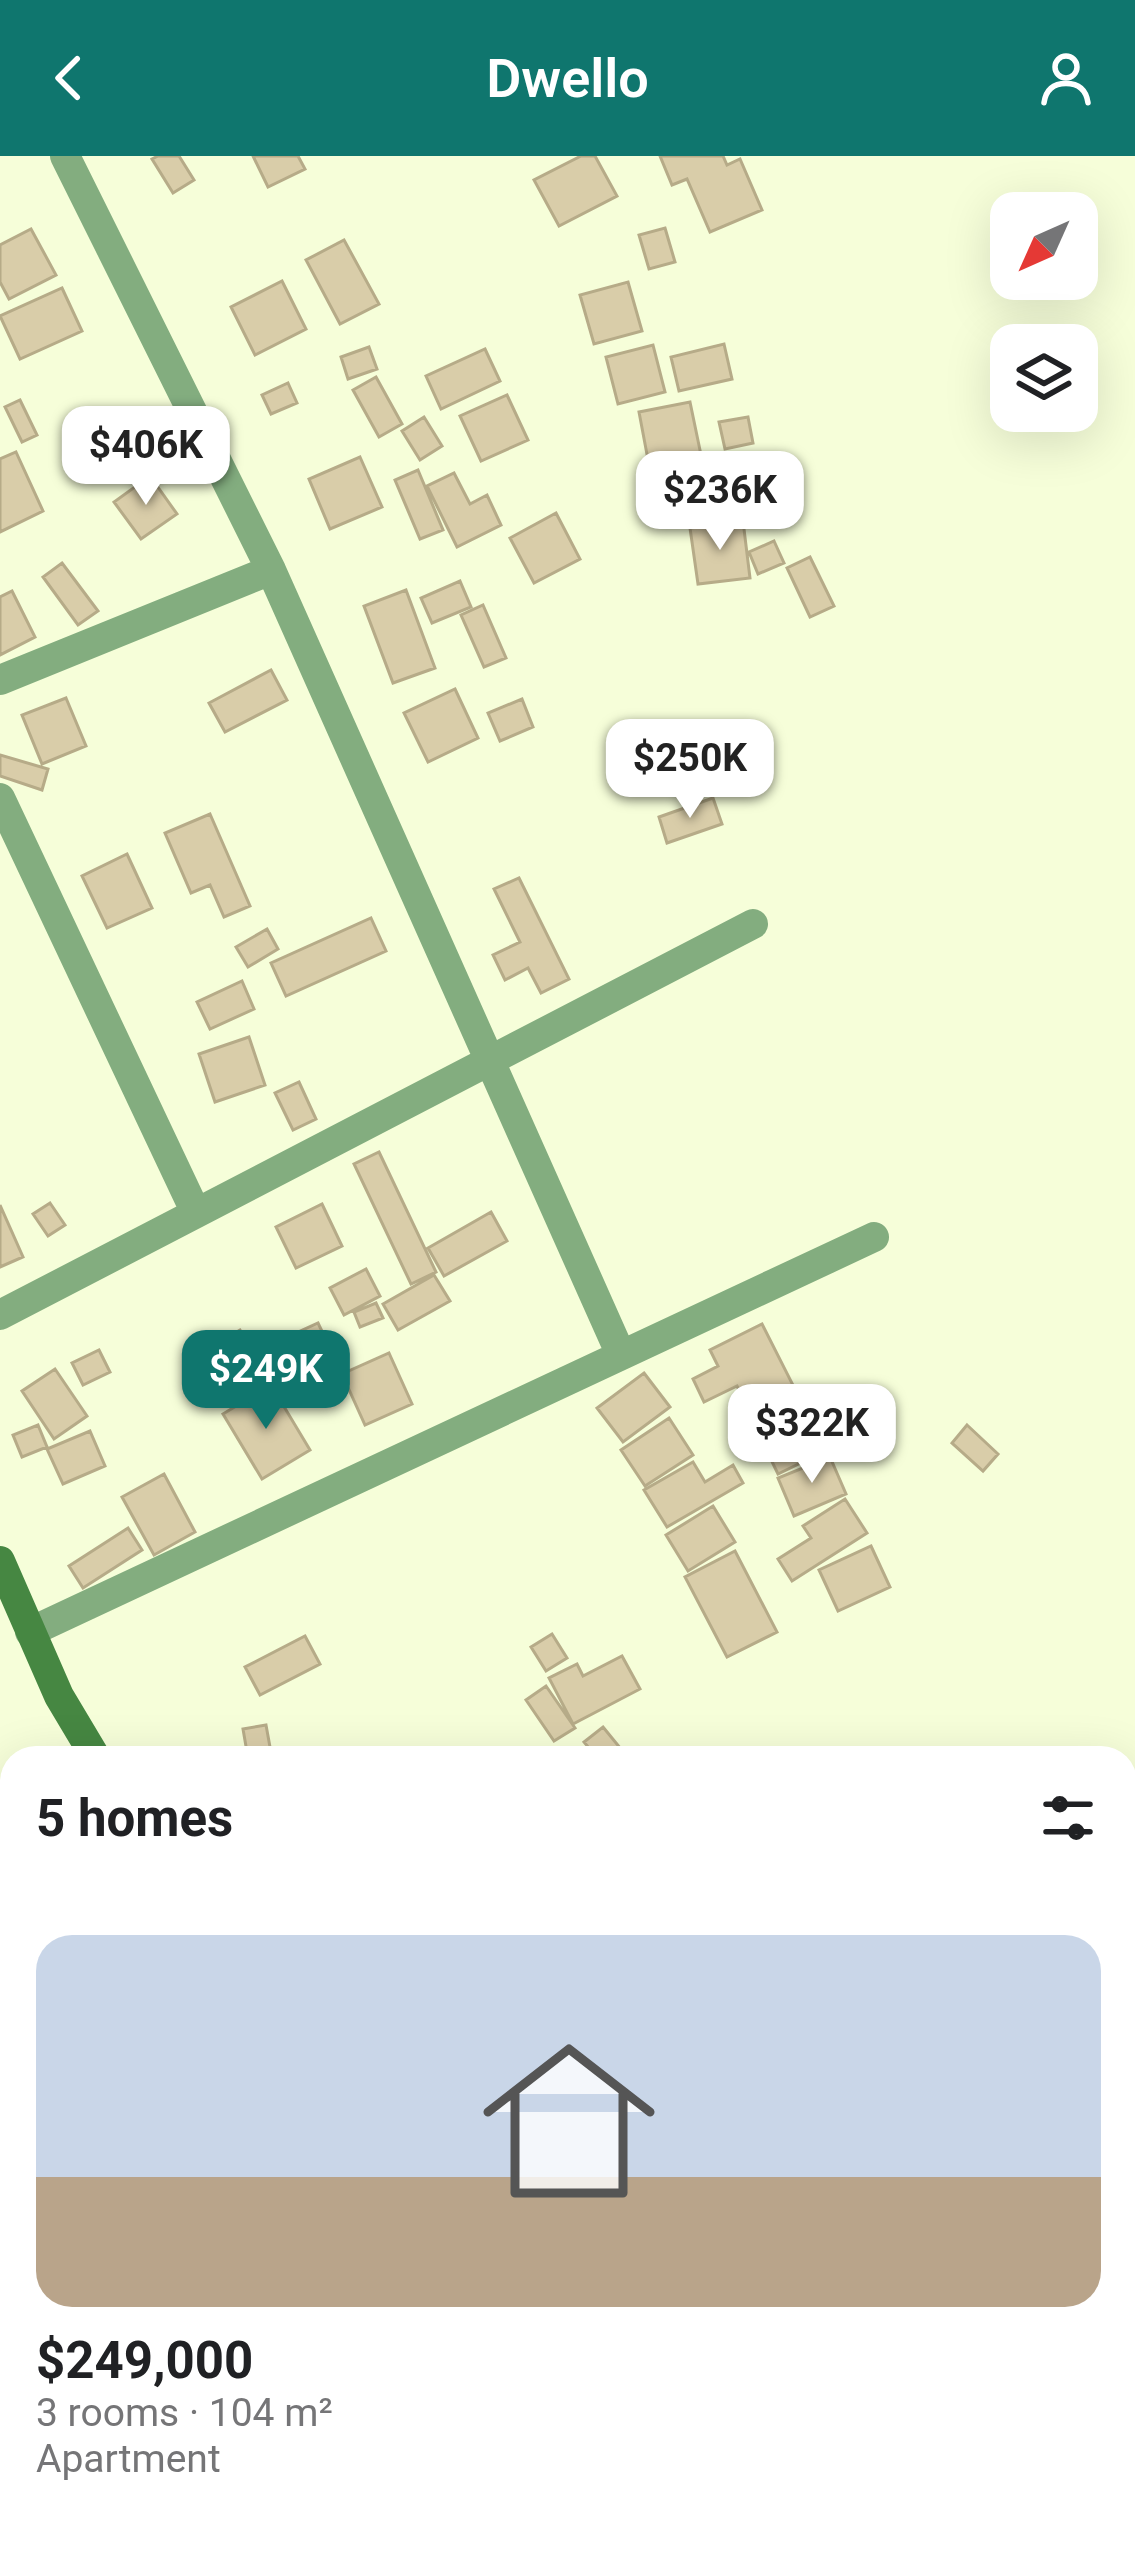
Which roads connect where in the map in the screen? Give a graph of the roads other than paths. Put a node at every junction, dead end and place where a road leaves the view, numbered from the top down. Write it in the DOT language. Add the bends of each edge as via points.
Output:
graph roads {
  1 [pos="65,156"];
  2 [pos="271,570"];
  3 [pos="0,680"];
  4 [pos="0,798"];
  5 [pos="753,924"];
  6 [pos="490,1061"];
  7 [pos="196,1214"];
  8 [pos="874,1237"];
  9 [pos="0,1316"];
  10 [pos="621,1355"];
  11 [pos="0,1561"];
  12 [pos="30,1632"];
  13 [pos="89,1746"];
  1 -- 2 [label="street"];
  2 -- 3 [label="street"];
  2 -- 6 [label="street"];
  4 -- 7 [label="street"];
  5 -- 6 [label="street"];
  6 -- 7 [label="street"];
  6 -- 10 [label="street"];
  7 -- 9 [label="street"];
  8 -- 10 [label="street"];
  10 -- 12 [label="street"];
  11 -- 12 [label="street"];
  12 -- 13 [label="street"];
}
